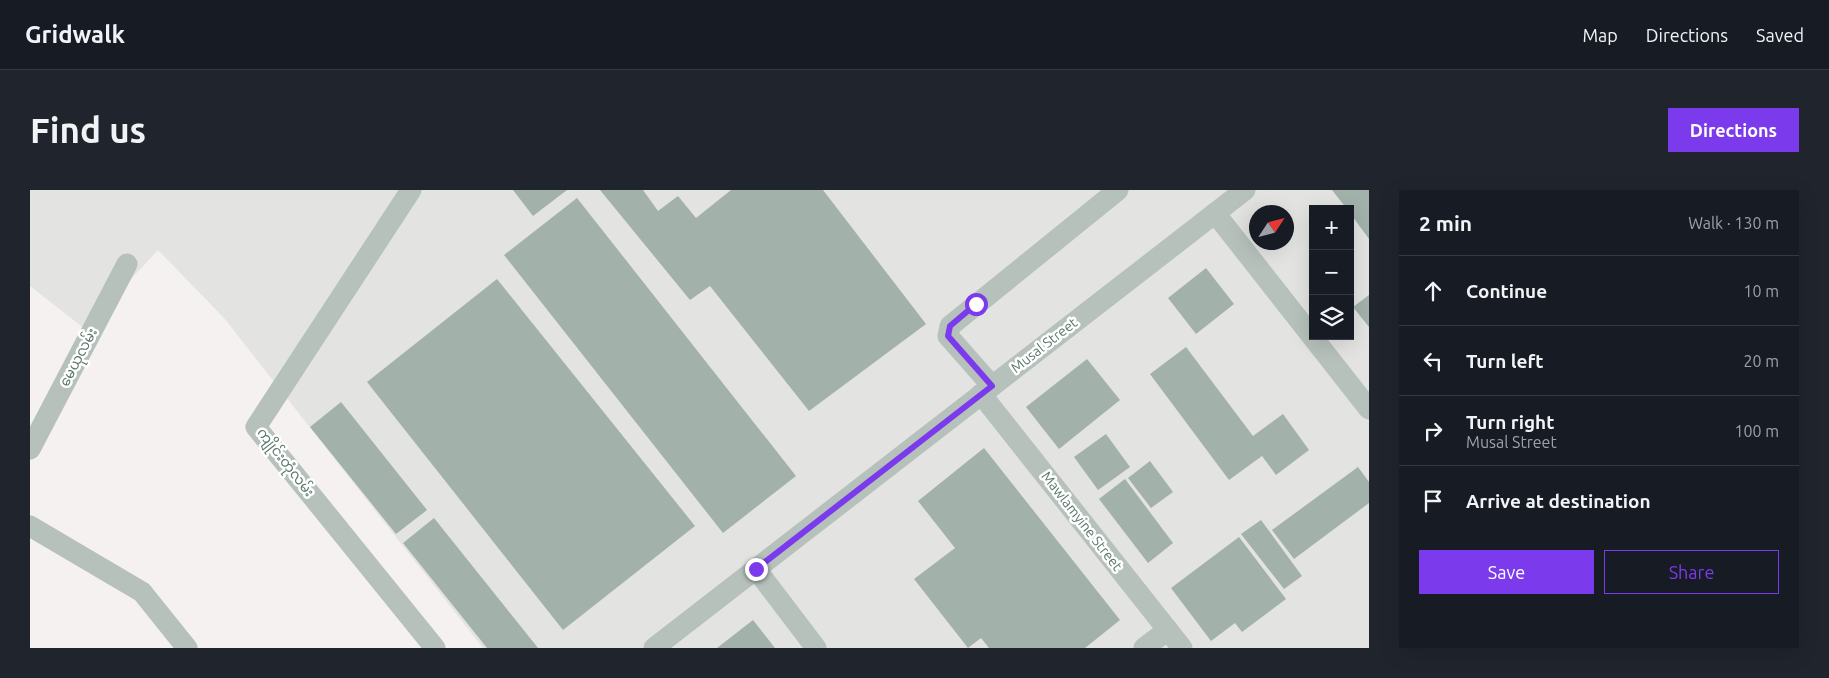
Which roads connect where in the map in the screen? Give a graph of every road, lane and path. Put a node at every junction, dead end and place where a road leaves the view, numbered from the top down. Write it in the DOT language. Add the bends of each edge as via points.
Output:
graph roads {
  1 [pos="411,190"];
  2 [pos="1118,190"];
  3 [pos="1245,190"];
  4 [pos="1215,213"];
  5 [pos="127,264"];
  6 [pos="986,390"];
  7 [pos="1369,409"];
  8 [pos="30,450"];
  9 [pos="30,526"];
  10 [pos="756,569"];
  11 [pos="1168,630"];
  12 [pos="187,648"];
  13 [pos="435,648"];
  14 [pos="654,648"];
  15 [pos="816,648"];
  16 [pos="1144,648"];
  17 [pos="1182,648"];
  1 -- 13 [label="street, ကျိုင်းတုံလမ်း" via="256,427"];
  2 -- 6 [label="street, Mawlamyine Street" via="950,326 948,336"];
  3 -- 4 [label="street, Musal Street"];
  4 -- 6 [label="street, Musal Street"];
  4 -- 7 [label="street"];
  5 -- 8 [label="street, မေယုလမ်း"];
  6 -- 10 [label="street, Musal Street"];
  6 -- 11 [label="street, Mawlamyine Street"];
  9 -- 12 [label="street" via="142,592"];
  10 -- 14 [label="street, Musal Street"];
  10 -- 15 [label="street"];
  11 -- 16 [label="street"];
  11 -- 17 [label="street, Mawlamyine Street"];
}
